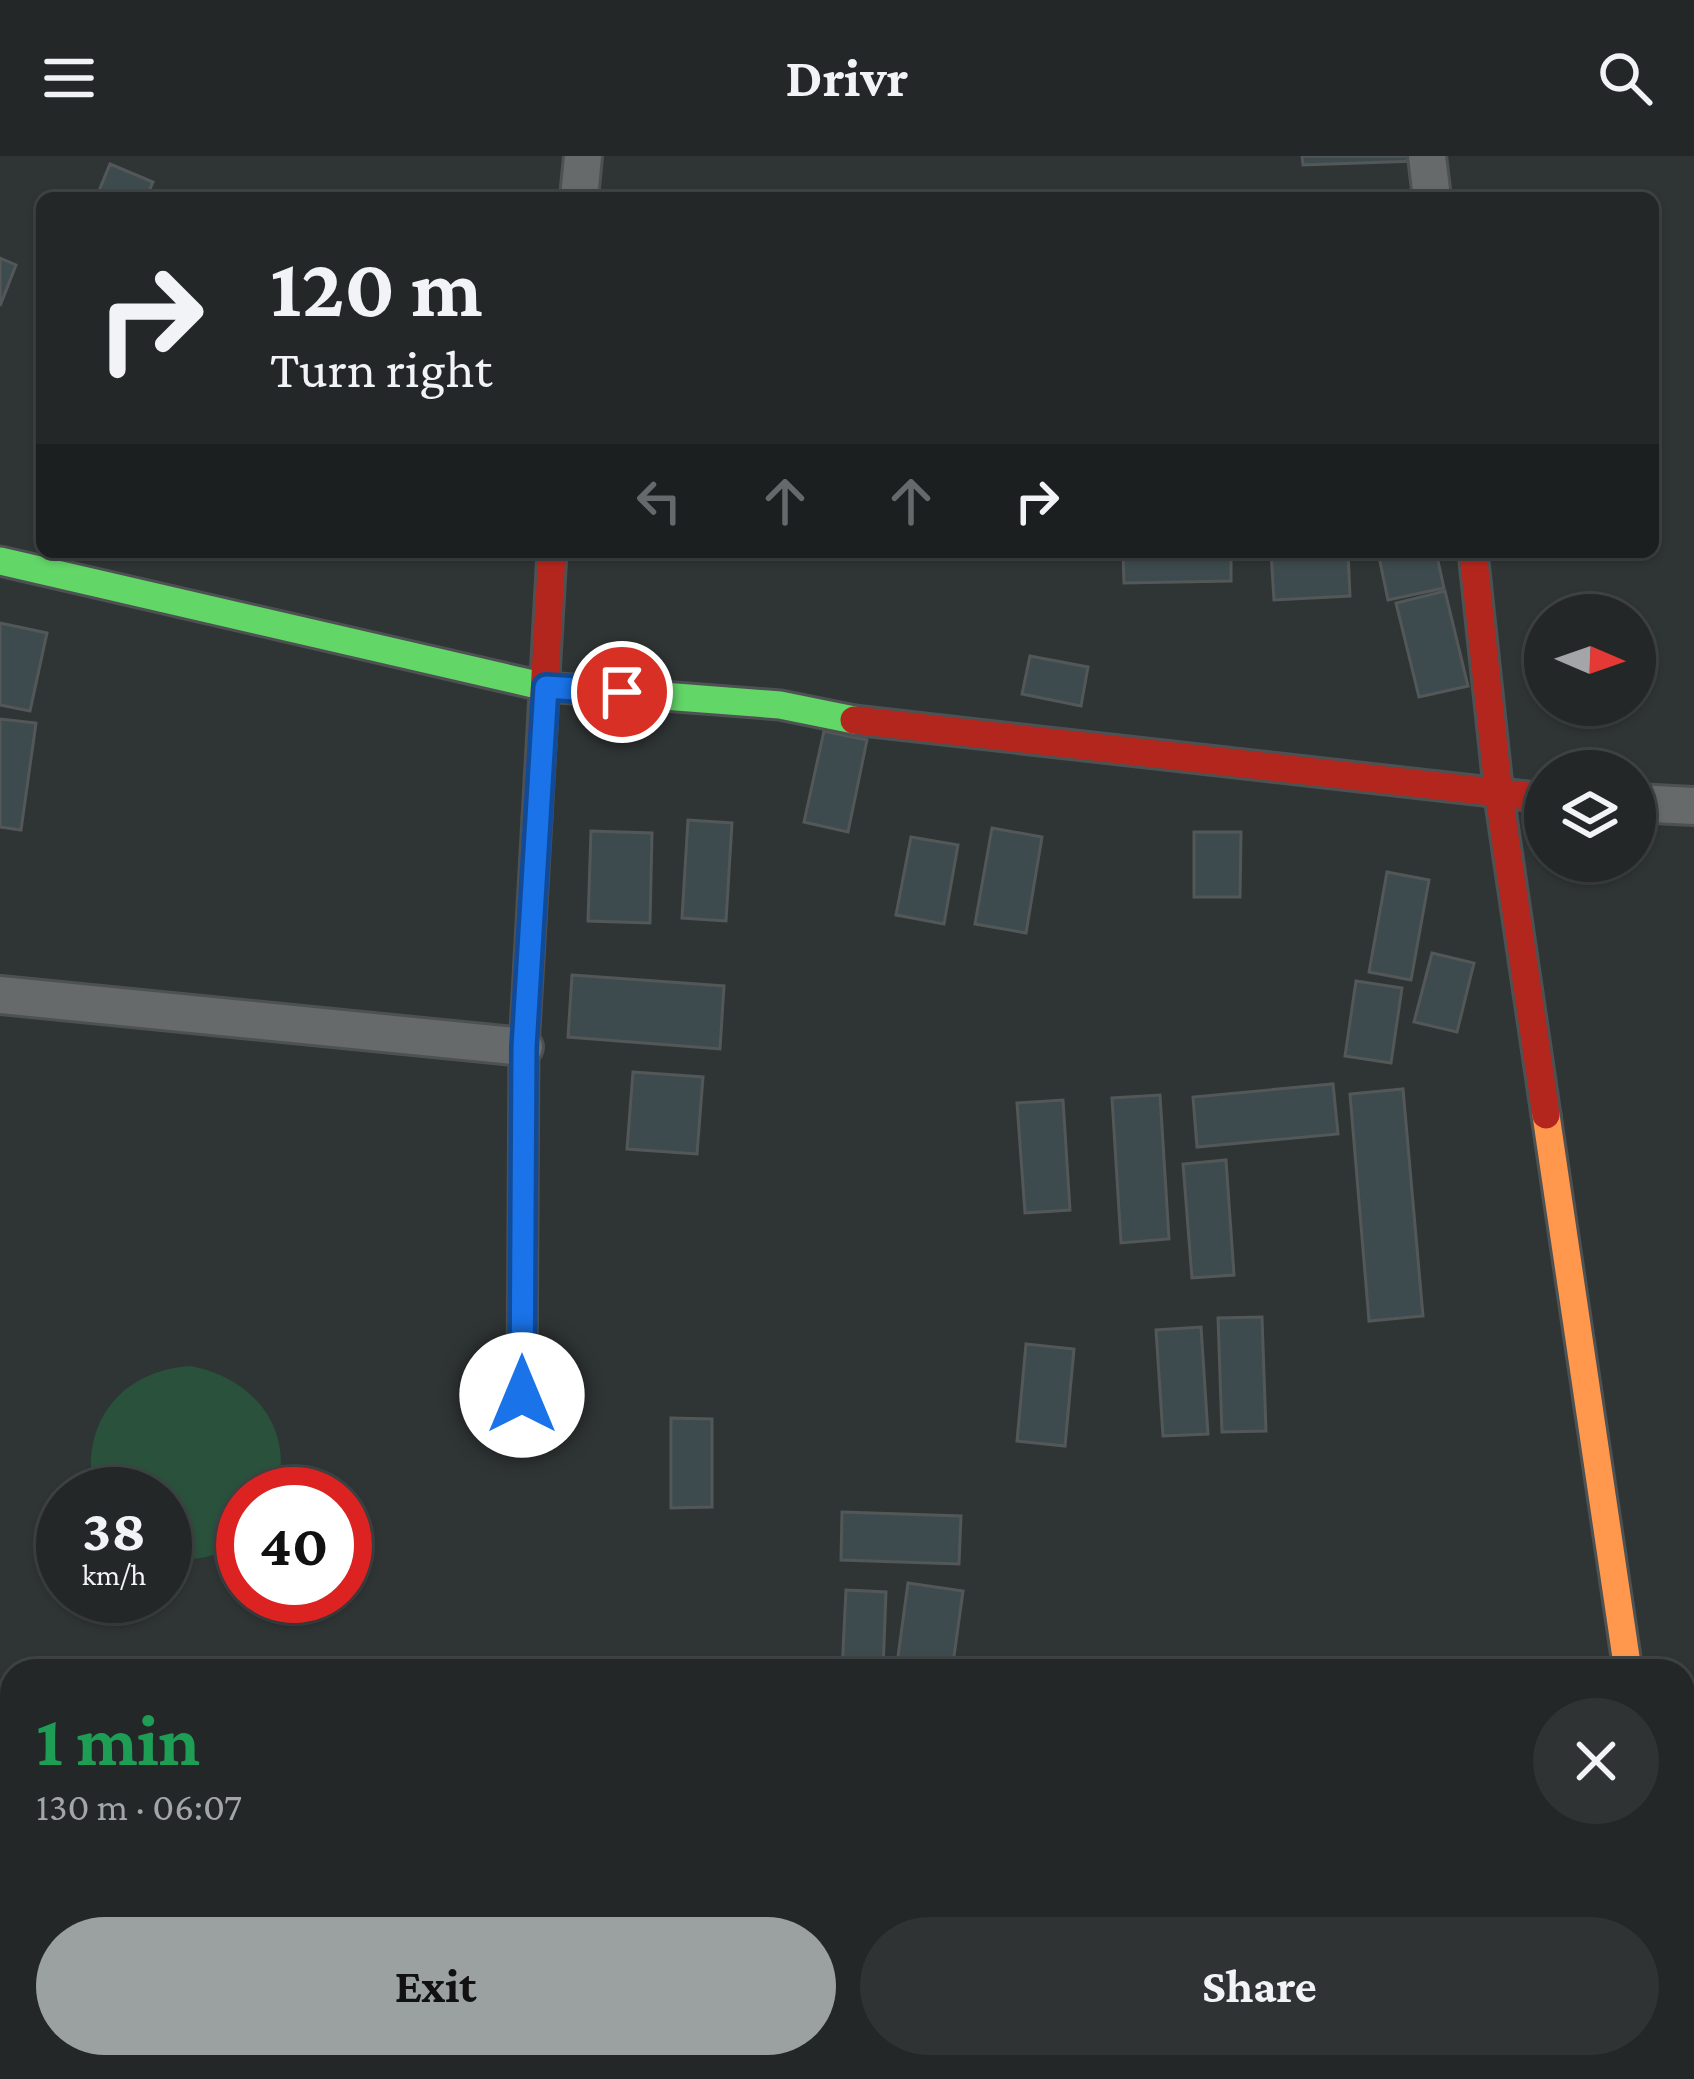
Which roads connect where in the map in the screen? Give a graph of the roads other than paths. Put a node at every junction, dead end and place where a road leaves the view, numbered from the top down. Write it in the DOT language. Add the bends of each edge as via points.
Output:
graph roads {
  1 [pos="584,156"];
  2 [pos="1427,156"];
  3 [pos="580,192"];
  4 [pos="1431,192"];
  5 [pos="552,558"];
  6 [pos="1474,558"];
  7 [pos="0,561"];
  8 [pos="546,687"];
  9 [pos="1498,796"];
  10 [pos="1524,797"];
  11 [pos="1656,804"];
  12 [pos="1694,806"];
  13 [pos="0,994"];
  14 [pos="524,1047"];
  15 [pos="522,1395"];
  16 [pos="1626,1659"];
  1 -- 3 [label="street"];
  2 -- 4 [label="street"];
  5 -- 8 [label="street"];
  6 -- 9 [label="street"];
  7 -- 8 [label="street"];
  8 -- 9 [label="street" via="780,705"];
  8 -- 14 [label="street"];
  9 -- 10 [label="street"];
  9 -- 16 [label="street"];
  11 -- 12 [label="street"];
  13 -- 14 [label="street"];
  14 -- 15 [label="street"];
}
